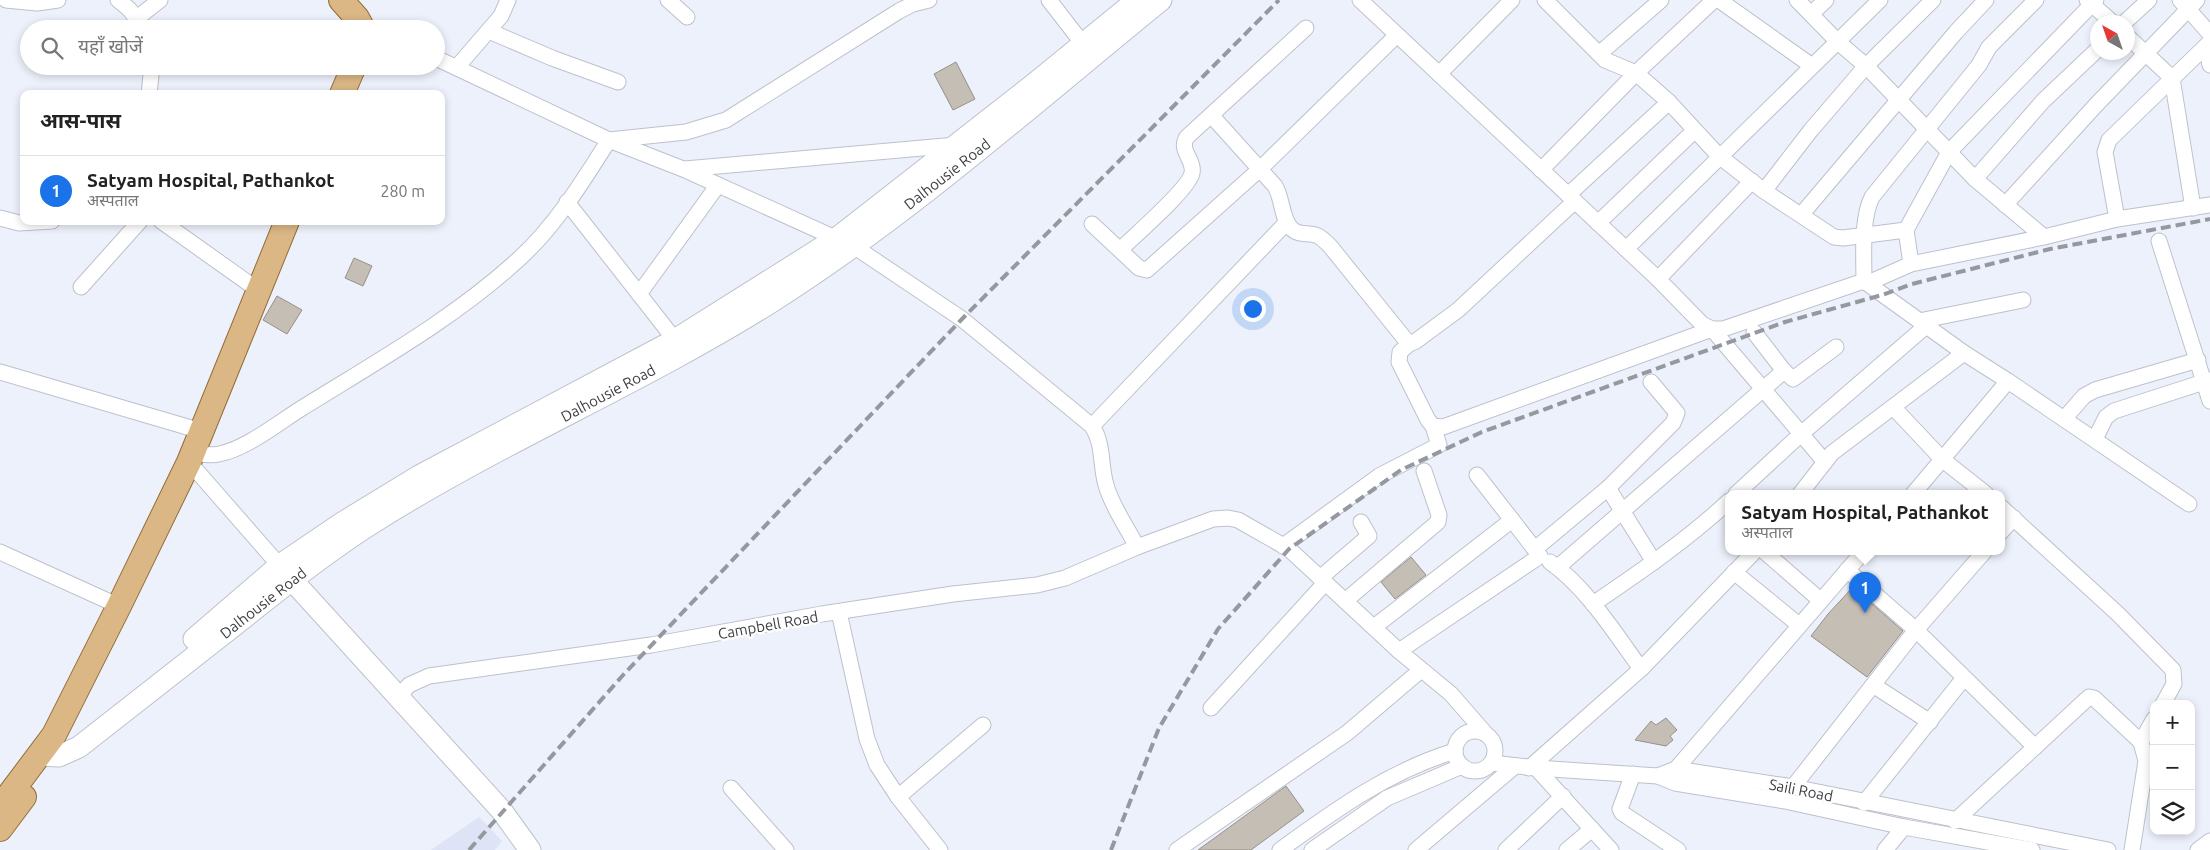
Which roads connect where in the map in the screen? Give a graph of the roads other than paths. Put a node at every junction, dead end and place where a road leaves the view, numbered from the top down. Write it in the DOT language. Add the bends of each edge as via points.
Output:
graph roads {
  1 [pos="6,0"];
  2 [pos="58,0"];
  3 [pos="118,0"];
  4 [pos="160,0"];
  5 [pos="341,0"];
  6 [pos="508,0"];
  7 [pos="668,0"];
  8 [pos="929,0"];
  9 [pos="1049,0"];
  10 [pos="1137,0"];
  11 [pos="1161,0"];
  12 [pos="1512,0"];
  13 [pos="1545,0"];
  14 [pos="1661,0"];
  15 [pos="1714,0"];
  16 [pos="1719,0"];
  17 [pos="1797,0"];
  18 [pos="1826,0"];
  19 [pos="1880,0"];
  20 [pos="1933,0"];
  21 [pos="1986,0"];
  22 [pos="2036,0"];
  23 [pos="2149,0"];
  24 [pos="1365,1"];
  25 [pos="2092,2"];
  26 [pos="2188,3"];
  27 [pos="1810,14"];
  28 [pos="2105,15"];
  29 [pos="2133,15"];
  30 [pos="688,17"];
  31 [pos="138,20"];
  32 [pos="144,20"];
  33 [pos="357,20"];
  34 [pos="1306,28"];
  35 [pos="489,31"];
  36 [pos="1397,35"];
  37 [pos="2209,40"];
  38 [pos="1838,42"];
  39 [pos="2135,43"];
  40 [pos="1083,44"];
  41 [pos="2146,53"];
  42 [pos="1599,54"];
  43 [pos="2090,57"];
  44 [pos="445,62"];
  45 [pos="2210,65"];
  46 [pos="1812,66"];
  47 [pos="1866,66"];
  48 [pos="457,67"];
  49 [pos="1636,73"];
  50 [pos="1439,74"];
  51 [pos="151,75"];
  52 [pos="350,75"];
  53 [pos="2172,78"];
  54 [pos="618,82"];
  55 [pos="149,90"];
  56 [pos="344,90"];
  57 [pos="1899,100"];
  58 [pos="1669,102"];
  59 [pos="1211,115"];
  60 [pos="1928,130"];
  61 [pos="1694,131"];
  62 [pos="609,140"];
  63 [pos="990,141"];
  64 [pos="957,144"];
  65 [pos="1949,152"];
  66 [pos="1719,156"];
  67 [pos="683,169"];
  68 [pos="1260,169"];
  69 [pos="1542,170"];
  70 [pos="1975,179"];
  71 [pos="1752,181"];
  72 [pos="718,185"];
  73 [pos="1764,191"];
  74 [pos="1572,198"];
  75 [pos="567,202"];
  76 [pos="2006,205"];
  77 [pos="2210,205"];
  78 [pos="2193,208"];
  79 [pos="1800,215"];
  80 [pos="0,218"];
  81 [pos="2117,219"];
  82 [pos="20,223"];
  83 [pos="1286,223"];
  84 [pos="1598,223"];
  85 [pos="1092,224"];
  86 [pos="136,225"];
  87 [pos="167,225"];
  88 [pos="285,225"];
  89 [pos="1906,230"];
  90 [pos="1865,235"];
  91 [pos="2044,237"];
  92 [pos="2159,241"];
  93 [pos="846,242"];
  94 [pos="1626,249"];
  95 [pos="1120,250"];
  96 [pos="1911,264"];
  97 [pos="1658,279"];
  98 [pos="1866,282"];
  99 [pos="81,287"];
  100 [pos="258,290"];
  101 [pos="639,294"];
  102 [pos="2024,300"];
  103 [pos="1922,324"];
  104 [pos="1712,329"];
  105 [pos="1754,332"];
  106 [pos="675,340"];
  107 [pos="1409,344"];
  108 [pos="1836,347"];
  109 [pos="1964,353"];
  110 [pos="2198,360"];
  111 [pos="1784,371"];
  112 [pos="0,372"];
  113 [pos="2208,381"];
  114 [pos="1651,382"];
  115 [pos="2008,382"];
  116 [pos="1762,388"];
  117 [pos="2210,401"];
  118 [pos="1893,406"];
  119 [pos="2064,419"];
  120 [pos="1092,426"];
  121 [pos="1434,426"];
  122 [pos="201,431"];
  123 [pos="519,431"];
  124 [pos="1801,434"];
  125 [pos="2095,439"];
  126 [pos="191,458"];
  127 [pos="1943,460"];
  128 [pos="1825,462"];
  129 [pos="1424,471"];
  130 [pos="1477,475"];
  131 [pos="1608,488"];
  132 [pos="1740,490"];
  133 [pos="1803,490"];
  134 [pos="1917,490"];
  135 [pos="1981,490"];
  136 [pos="2189,504"];
  137 [pos="1725,505"];
  138 [pos="2005,510"];
  139 [pos="1622,512"];
  140 [pos="2014,518"];
  141 [pos="1512,520"];
  142 [pos="1361,522"];
  143 [pos="2005,528"];
  144 [pos="1283,546"];
  145 [pos="1137,547"];
  146 [pos="0,552"];
  147 [pos="1537,552"];
  148 [pos="1751,555"];
  149 [pos="1768,555"];
  150 [pos="1860,555"];
  151 [pos="1981,555"];
  152 [pos="1654,562"];
  153 [pos="1558,568"];
  154 [pos="1847,570"];
  155 [pos="286,572"];
  156 [pos="1734,572"];
  157 [pos="1323,580"];
  158 [pos="1820,600"];
  159 [pos="1345,601"];
  160 [pos="1593,604"];
  161 [pos="119,606"];
  162 [pos="839,612"];
  163 [pos="1799,625"];
  164 [pos="1374,627"];
  165 [pos="1916,630"];
  166 [pos="1400,651"];
  167 [pos="1641,669"];
  168 [pos="1421,670"];
  169 [pos="1964,678"];
  170 [pos="1873,685"];
  171 [pos="399,696"];
  172 [pos="2165,700"];
  173 [pos="1211,708"];
  174 [pos="1930,722"];
  175 [pos="983,724"];
  176 [pos="2150,726"];
  177 [pos="1485,733"];
  178 [pos="2141,742"];
  179 [pos="2035,747"];
  180 [pos="49,748"];
  181 [pos="1455,751"];
  182 [pos="1492,763"];
  183 [pos="1462,766"];
  184 [pos="1527,767"];
  185 [pos="1633,774"];
  186 [pos="1676,776"];
  187 [pos="1793,787"];
  188 [pos="732,788"];
  189 [pos="1563,796"];
  190 [pos="898,797"];
  191 [pos="1864,803"];
  192 [pos="0,807"];
  193 [pos="1955,821"];
  194 [pos="1904,827"];
  195 [pos="1991,827"];
  196 [pos="0,829"];
  197 [pos="1592,829"];
  198 [pos="2210,841"];
  199 [pos="1984,846"];
  200 [pos="530,850"];
  201 [pos="786,850"];
  202 [pos="938,850"];
  203 [pos="1177,850"];
  204 [pos="1280,850"];
  205 [pos="1312,850"];
  206 [pos="1416,850"];
  207 [pos="1506,850"];
  208 [pos="1567,850"];
  209 [pos="1611,850"];
  210 [pos="1678,850"];
  211 [pos="1885,850"];
  212 [pos="2032,850"];
  213 [pos="2108,850"];
  214 [pos="2132,850"];
  215 [pos="2198,850"];
  1 -- 2 [label="street" via="37,3"];
  3 -- 31 [label="street"];
  4 -- 32 [label="street"];
  5 -- 33 [label="main road"];
  6 -- 35 [label="street"];
  7 -- 30 [label="street"];
  8 -- 62 [label="street" via="899,11 726,120 686,132"];
  9 -- 40 [label="street"];
  10 -- 40 [label="street, Dalhousie Road"];
  11 -- 63 [label="street, Dalhousie Road"];
  12 -- 50 [label="street"];
  13 -- 42 [label="street"];
  14 -- 42 [label="street"];
  15 -- 49 [label="street"];
  16 -- 46 [label="street"];
  17 -- 27 [label="street"];
  18 -- 27 [label="street"];
  19 -- 38 [label="street"];
  20 -- 47 [label="street"];
  21 -- 57 [label="street"];
  22 -- 60 [label="street" via="1989,47 1980,66"];
  23 -- 29 [label="street"];
  24 -- 36 [label="street"];
  25 -- 28 [label="street"];
  25 -- 65 [label="street"];
  26 -- 37 [label="street"];
  26 -- 41 [label="street"];
  27 -- 38 [label="street"];
  34 -- 59 [label="street"];
  35 -- 48 [label="street"];
  35 -- 54 [label="street"];
  36 -- 50 [label="street"];
  36 -- 68 [label="street"];
  37 -- 45 [label="street"];
  37 -- 53 [label="street"];
  38 -- 46 [label="street"];
  38 -- 47 [label="street"];
  39 -- 41 [label="street"];
  40 -- 64 [label="street, Dalhousie Road"];
  41 -- 53 [label="street"];
  41 -- 76 [label="street"];
  42 -- 49 [label="street" via="1613,64"];
  43 -- 70 [label="street" via="2043,101"];
  44 -- 48 [label="street"];
  46 -- 66 [label="street"];
  47 -- 57 [label="street"];
  47 -- 73 [label="street"];
  48 -- 62 [label="street"];
  49 -- 58 [label="street"];
  49 -- 69 [label="street"];
  50 -- 69 [label="street"];
  51 -- 55 [label="street"];
  52 -- 56 [label="main road"];
  53 -- 78 [label="street"];
  53 -- 81 [label="street" via="2105,146"];
  57 -- 60 [label="street"];
  57 -- 79 [label="street"];
  58 -- 61 [label="street"];
  58 -- 74 [label="street"];
  59 -- 68 [label="street"];
  59 -- 95 [label="street" via="1184,142 1193,168 1188,183"];
  60 -- 65 [label="street"];
  60 -- 90 [label="street" via="1872,197 1868,204"];
  61 -- 66 [label="street"];
  61 -- 84 [label="street"];
  62 -- 67 [label="street"];
  62 -- 75 [label="street"];
  63 -- 64 [label="street"];
  63 -- 93 [label="street, Dalhousie Road"];
  64 -- 67 [label="street"];
  64 -- 93 [label="street, Dalhousie Road"];
  65 -- 70 [label="street"];
  65 -- 89 [label="street"];
  66 -- 71 [label="street"];
  66 -- 94 [label="street"];
  67 -- 72 [label="street"];
  68 -- 83 [label="street" via="1279,193"];
  68 -- 95 [label="street" via="1148,270 1139,268"];
  69 -- 74 [label="street"];
  70 -- 76 [label="street"];
  71 -- 73 [label="street"];
  71 -- 97 [label="street"];
  72 -- 93 [label="street"];
  72 -- 101 [label="street"];
  73 -- 79 [label="street"];
  74 -- 84 [label="street"];
  74 -- 107 [label="street" via="1458,310"];
  75 -- 101 [label="street"];
  75 -- 126 [label="street" via="542,236 520,258 469,300 400,347 249,441 219,454"];
  76 -- 91 [label="street"];
  77 -- 78 [label="street"];
  78 -- 81 [label="street"];
  79 -- 90 [label="street" via="1834,237"];
  80 -- 82 [label="street"];
  81 -- 91 [label="street"];
  83 -- 107 [label="street" via="1296,233 1317,235 1330,246"];
  83 -- 120 [label="street"];
  84 -- 94 [label="street"];
  85 -- 95 [label="street"];
  86 -- 99 [label="street"];
  87 -- 100 [label="street"];
  88 -- 100 [label="main road"];
  89 -- 90 [label="street"];
  89 -- 96 [label="street"];
  90 -- 98 [label="street"];
  91 -- 96 [label="street"];
  92 -- 110 [label="street"];
  93 -- 106 [label="street, Dalhousie Road"];
  93 -- 120 [label="street" via="962,318"];
  93 -- 123 [label="street, Dalhousie Road" via="767,304 696,346 595,402"];
  94 -- 97 [label="street"];
  96 -- 98 [label="street"];
  97 -- 104 [label="street" via="1702,324"];
  98 -- 103 [label="street"];
  98 -- 104 [label="street" via="1722,329"];
  100 -- 122 [label="main road"];
  101 -- 106 [label="street"];
  102 -- 103 [label="street"];
  103 -- 109 [label="street"];
  103 -- 124 [label="street"];
  104 -- 116 [label="street"];
  104 -- 121 [label="street" via="1443,428"];
  105 -- 111 [label="street"];
  106 -- 123 [label="street, Dalhousie Road"];
  107 -- 121 [label="street" via="1400,352 1399,362"];
  108 -- 111 [label="street" via="1793,380"];
  109 -- 115 [label="street"];
  109 -- 118 [label="street"];
  110 -- 113 [label="street"];
  110 -- 119 [label="street" via="2095,390 2084,396"];
  111 -- 116 [label="street"];
  112 -- 122 [label="street"];
  113 -- 117 [label="street"];
  113 -- 125 [label="street" via="2114,411 2106,417"];
  114 -- 131 [label="street" via="1677,413 1676,418"];
  115 -- 119 [label="street"];
  115 -- 127 [label="street"];
  116 -- 124 [label="street"];
  116 -- 139 [label="street"];
  118 -- 127 [label="street"];
  118 -- 128 [label="street"];
  119 -- 125 [label="street"];
  120 -- 145 [label="street" via="1098,434 1106,486"];
  121 -- 144 [label="street" via="1440,445 1379,476"];
  122 -- 126 [label="main road"];
  123 -- 155 [label="street, Dalhousie Road" via="362,530"];
  124 -- 128 [label="street"];
  124 -- 132 [label="street"];
  125 -- 136 [label="street"];
  126 -- 155 [label="street"];
  126 -- 161 [label="main road"];
  127 -- 134 [label="street"];
  127 -- 135 [label="street"];
  128 -- 133 [label="street"];
  129 -- 159 [label="street" via="1439,515 1438,522"];
  130 -- 141 [label="street"];
  131 -- 139 [label="street"];
  131 -- 147 [label="street"];
  137 -- 152 [label="street"];
  138 -- 140 [label="street"];
  139 -- 152 [label="street"];
  139 -- 153 [label="street"];
  140 -- 143 [label="street"];
  140 -- 172 [label="street" via="2173,670 2174,684"];
  141 -- 147 [label="street"];
  141 -- 164 [label="street"];
  142 -- 157 [label="street" via="1369,536"];
  144 -- 145 [label="street, Campbell Road" via="1238,520 1228,518 1193,525"];
  144 -- 157 [label="street, Campbell Road"];
  145 -- 162 [label="street, Campbell Road" via="1065,578 1037,586 953,594"];
  146 -- 161 [label="street"];
  147 -- 153 [label="street"];
  147 -- 166 [label="street"];
  148 -- 156 [label="street"];
  149 -- 158 [label="street"];
  150 -- 154 [label="street"];
  151 -- 165 [label="street"];
  152 -- 160 [label="street"];
  153 -- 160 [label="street"];
  154 -- 158 [label="street"];
  154 -- 165 [label="street"];
  155 -- 171 [label="street"];
  155 -- 180 [label="street, Dalhousie Road" via="98,721 75,738"];
  156 -- 163 [label="street"];
  156 -- 167 [label="street"];
  157 -- 159 [label="street, Campbell Road"];
  157 -- 173 [label="street"];
  158 -- 163 [label="street"];
  159 -- 164 [label="street, Campbell Road"];
  160 -- 167 [label="street"];
  161 -- 180 [label="main road"];
  162 -- 171 [label="street, Campbell Road" via="651,645 429,676 409,685"];
  162 -- 190 [label="street" via="867,739 877,765"];
  163 -- 186 [label="street"];
  164 -- 166 [label="street, Campbell Road"];
  165 -- 169 [label="street"];
  165 -- 170 [label="street"];
  166 -- 168 [label="street, Campbell Road"];
  167 -- 184 [label="street"];
  168 -- 177 [label="street, Campbell Road" via="1451,694"];
  168 -- 203 [label="street" via="1347,733"];
  169 -- 174 [label="street"];
  169 -- 179 [label="street"];
  170 -- 174 [label="street"];
  170 -- 187 [label="street"];
  171 -- 200 [label="street" via="502,811"];
  174 -- 191 [label="street"];
  175 -- 190 [label="street"];
  176 -- 178 [label="street"];
  177 -- 181 [label="street" via="1469,732 1462,736"];
  177 -- 182 [label="street" via="1495,747"];
  178 -- 179 [label="street" via="2094,698 2089,697"];
  178 -- 214 [label="street" via="2146,762"];
  179 -- 193 [label="street"];
  180 -- 192 [label="main road"];
  180 -- 196 [label="main road" via="20,804"];
  181 -- 183 [label="street"];
  181 -- 204 [label="street" via="1424,760 1377,784"];
  182 -- 183 [label="street" via="1485,768 1469,770"];
  182 -- 184 [label="street, Saili Road"];
  183 -- 205 [label="street" via="1387,798"];
  184 -- 185 [label="street, Saili Road"];
  184 -- 189 [label="street"];
  184 -- 206 [label="street"];
  185 -- 186 [label="street, Saili Road"];
  185 -- 210 [label="street" via="1620,809 1622,813"];
  186 -- 187 [label="street, Saili Road"];
  186 -- 194 [label="street"];
  187 -- 191 [label="street, Saili Road"];
  188 -- 201 [label="street"];
  189 -- 197 [label="street"];
  189 -- 207 [label="street"];
  190 -- 202 [label="street"];
  191 -- 193 [label="street, Saili Road"];
  193 -- 195 [label="street, Saili Road"];
  194 -- 199 [label="street"];
  194 -- 211 [label="street"];
  195 -- 199 [label="street"];
  195 -- 213 [label="street, Saili Road"];
  197 -- 208 [label="street"];
  197 -- 209 [label="street"];
  198 -- 215 [label="street"];
  199 -- 212 [label="street"];
}
